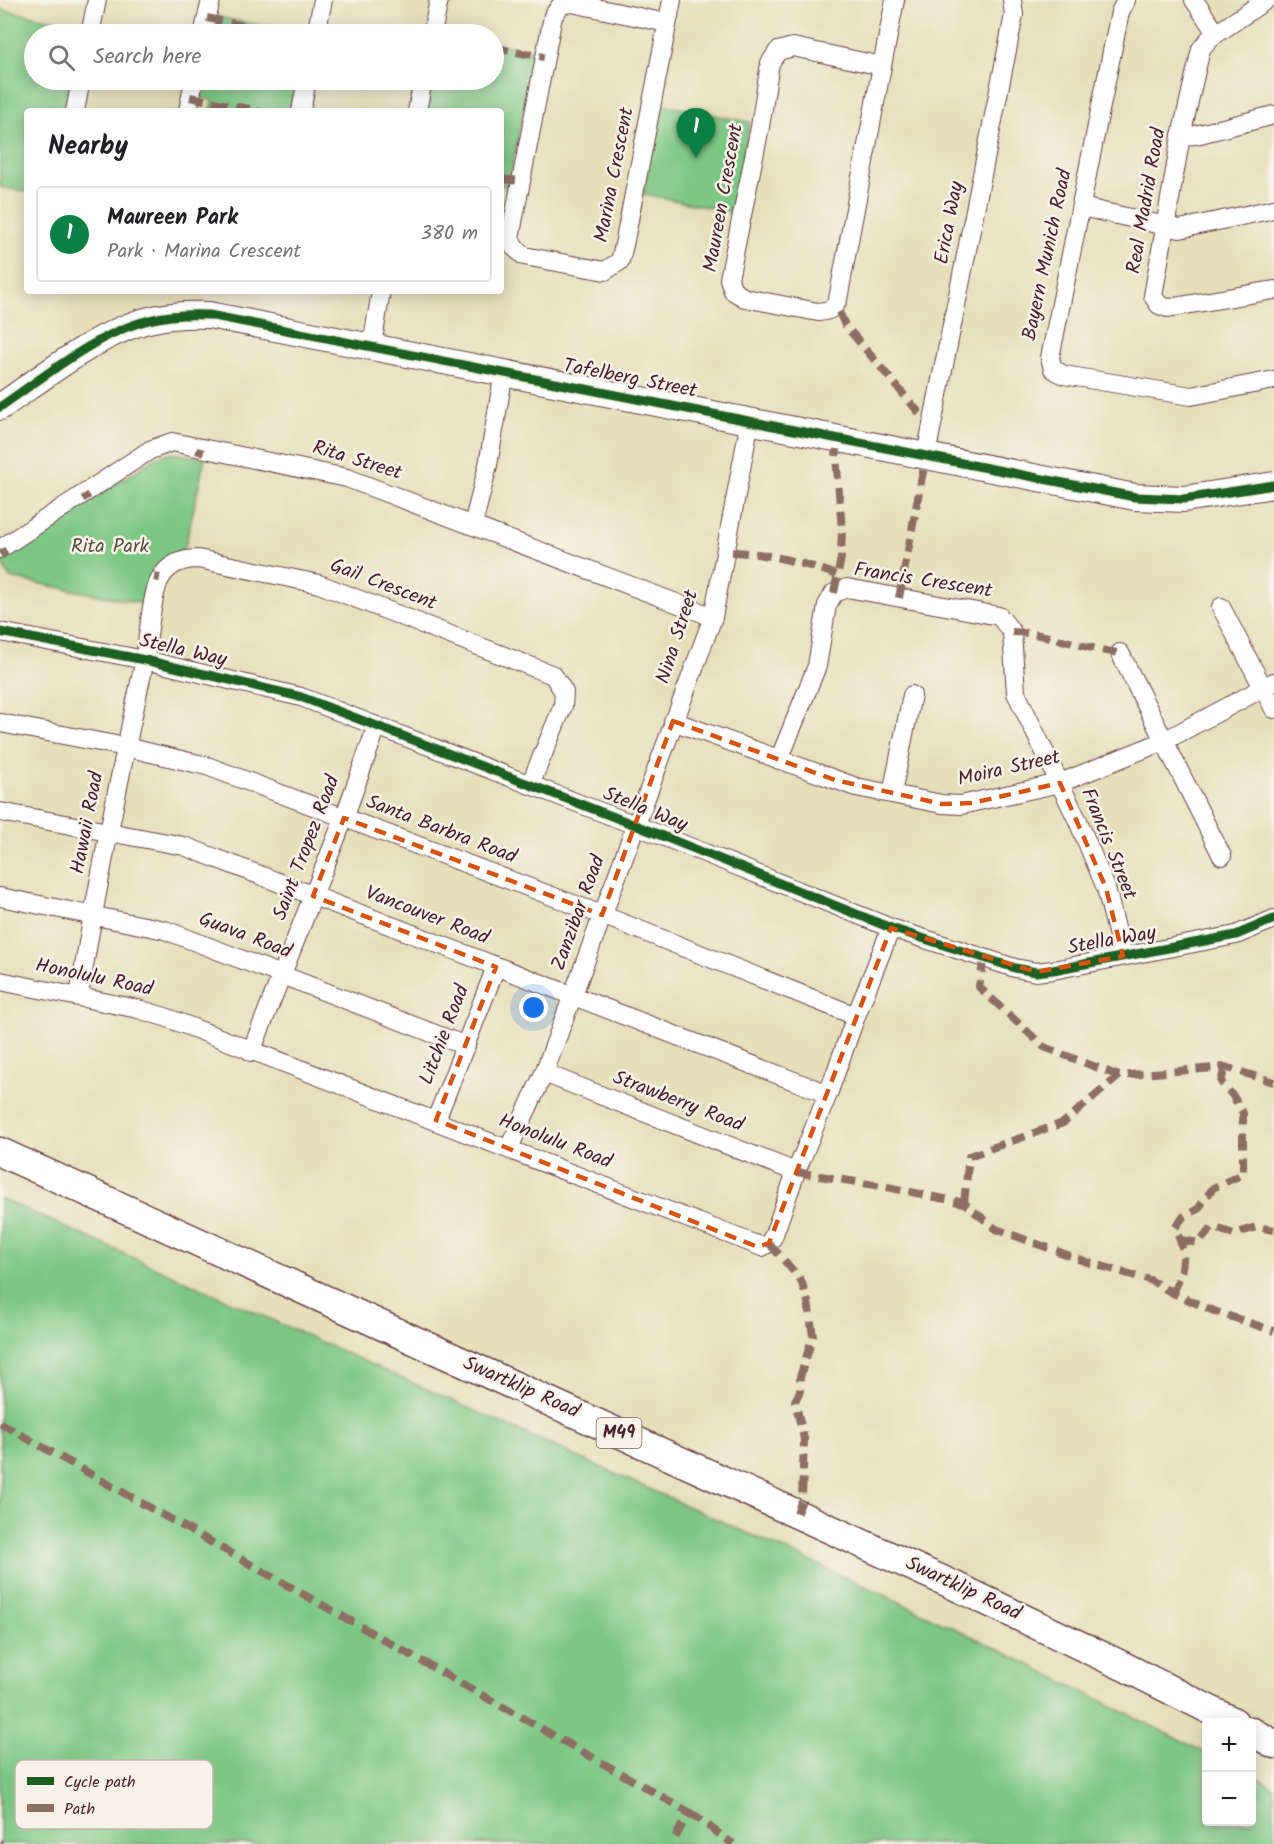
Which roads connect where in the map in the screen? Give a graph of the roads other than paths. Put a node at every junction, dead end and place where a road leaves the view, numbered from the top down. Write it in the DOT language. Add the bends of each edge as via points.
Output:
graph roads {
  1 [pos="97,0"];
  2 [pos="211,0"];
  3 [pos="323,0"];
  4 [pos="439,0"];
  5 [pos="672,0"];
  6 [pos="895,0"];
  7 [pos="1012,0"];
  8 [pos="1126,0"];
  9 [pos="1194,0"];
  10 [pos="1266,0"];
  11 [pos="667,23"];
  12 [pos="92,24"];
  13 [pos="205,24"];
  14 [pos="318,24"];
  15 [pos="434,24"];
  16 [pos="1216,33"];
  17 [pos="882,66"];
  18 [pos="79,90"];
  19 [pos="192,90"];
  20 [pos="305,90"];
  21 [pos="421,90"];
  22 [pos="76,108"];
  23 [pos="189,108"];
  24 [pos="302,108"];
  25 [pos="418,108"];
  26 [pos="1274,115"];
  27 [pos="1181,136"];
  28 [pos="1081,207"];
  29 [pos="1274,209"];
  30 [pos="1165,226"];
  31 [pos="1274,290"];
  32 [pos="381,294"];
  33 [pos="372,346"];
  34 [pos="504,372"];
  35 [pos="1274,380"];
  36 [pos="0,407"];
  37 [pos="750,421"];
  38 [pos="926,455"];
  39 [pos="1274,485"];
  40 [pos="473,525"];
  41 [pos="0,549"];
  42 [pos="1221,607"];
  43 [pos="712,617"];
  44 [pos="0,632"];
  45 [pos="1120,653"];
  46 [pos="144,660"];
  47 [pos="1269,686"];
  48 [pos="912,695"];
  49 [pos="1274,709"];
  50 [pos="674,721"];
  51 [pos="0,723"];
  52 [pos="377,726"];
  53 [pos="1164,741"];
  54 [pos="126,747"];
  55 [pos="779,760"];
  56 [pos="1060,783"];
  57 [pos="530,785"];
  58 [pos="892,794"];
  59 [pos="0,812"];
  60 [pos="344,818"];
  61 [pos="635,825"];
  62 [pos="108,834"];
  63 [pos="1222,856"];
  64 [pos="313,896"];
  65 [pos="0,897"];
  66 [pos="92,915"];
  67 [pos="602,915"];
  68 [pos="1274,919"];
  69 [pos="891,928"];
  70 [pos="1123,956"];
  71 [pos="496,967"];
  72 [pos="282,974"];
  73 [pos="0,981"];
  74 [pos="79,996"];
  75 [pos="572,996"];
  76 [pos="856,1016"];
  77 [pos="466,1046"];
  78 [pos="251,1052"];
  79 [pos="544,1073"];
  80 [pos="828,1094"];
  81 [pos="436,1120"];
  82 [pos="509,1148"];
  83 [pos="0,1152"];
  84 [pos="796,1172"];
  85 [pos="1226,1718"];
  86 [pos="1256,1735"];
  87 [pos="1274,1744"];
  1 -- 12 [label="street"];
  2 -- 13 [label="street"];
  3 -- 14 [label="street"];
  4 -- 15 [label="street"];
  5 -- 11 [label="street, Marina Crescent"];
  6 -- 17 [label="street, Maureen Crescent"];
  7 -- 38 [label="street, Erica Way" via="1014,15"];
  8 -- 28 [label="street, Bayern Munich Road" via="1120,12"];
  9 -- 16 [label="street"];
  10 -- 16 [label="street"];
  11 -- 11 [label="street, Marina Crescent" via="620,261 604,271 524,256 510,238 553,16 561,5 572,3"];
  16 -- 27 [label="street, Real Madrid Road" via="1201,49"];
  17 -- 17 [label="street, Maureen Crescent" via="793,47 778,51 770,63 729,279 733,291 745,298 818,312 836,306"];
  18 -- 22 [label="street"];
  19 -- 23 [label="street"];
  20 -- 24 [label="street"];
  21 -- 25 [label="street"];
  26 -- 27 [label="street"];
  27 -- 30 [label="street, Real Madrid Road"];
  28 -- 30 [label="street"];
  28 -- 35 [label="street, Bayern Munich Road" via="1050,358 1053,369 1064,375 1191,396"];
  29 -- 30 [label="street" via="1184,229"];
  30 -- 31 [label="street, Real Madrid Road" via="1153,290 1155,301 1163,308"];
  32 -- 33 [label="street"];
  33 -- 34 [label="street, Tafelberg Street"];
  33 -- 36 [label="street, Tafelberg Street" via="209,315 169,316 140,323 95,343"];
  34 -- 37 [label="street, Tafelberg Street"];
  34 -- 40 [label="street"];
  37 -- 38 [label="street, Tafelberg Street"];
  37 -- 43 [label="street, Nina Street"];
  38 -- 39 [label="street, Tafelberg Street" via="1162,500"];
  40 -- 41 [label="street, Rita Street" via="347,478 172,442 150,450"];
  40 -- 43 [label="street, Rita Street"];
  42 -- 47 [label="street"];
  43 -- 50 [label="street, Nina Street"];
  44 -- 46 [label="street, Stella Way"];
  45 -- 53 [label="street"];
  46 -- 52 [label="street, Stella Way" via="294,695"];
  46 -- 54 [label="street, Hawaii Road"];
  46 -- 57 [label="street, Gail Crescent" via="157,586 166,571 181,561 198,559 319,584 554,675 564,692 563,706"];
  47 -- 49 [label="street"];
  47 -- 53 [label="street, Moira Street"];
  48 -- 58 [label="street"];
  50 -- 55 [label="street, Moira Street"];
  50 -- 61 [label="street, Nina Street"];
  51 -- 54 [label="street, Santa Barbra Road"];
  52 -- 57 [label="street, Stella Way"];
  52 -- 60 [label="street, Saint Tropez Road"];
  53 -- 56 [label="street, Moira Street"];
  53 -- 63 [label="street"];
  54 -- 60 [label="street, Santa Barbra Road" via="207,765"];
  54 -- 62 [label="street, Hawaii Road"];
  55 -- 56 [label="street, Francis Crescent" via="817,666 827,605 834,593 847,588 999,616 1012,632 1016,693"];
  55 -- 58 [label="street, Moira Street" via="856,787"];
  56 -- 58 [label="street, Moira Street" via="960,804"];
  56 -- 70 [label="street, Francis Street" via="1106,888"];
  57 -- 61 [label="street, Stella Way"];
  59 -- 62 [label="street, Vancouver Road"];
  60 -- 64 [label="street, Saint Tropez Road"];
  60 -- 67 [label="street, Santa Barbra Road"];
  61 -- 67 [label="street, Zanzibar Road"];
  61 -- 69 [label="street, Stella Way"];
  62 -- 64 [label="street, Vancouver Road" via="184,846"];
  62 -- 66 [label="street, Hawaii Road"];
  64 -- 71 [label="street, Vancouver Road"];
  64 -- 72 [label="street, Saint Tropez Road"];
  65 -- 66 [label="street, Guava Road"];
  66 -- 72 [label="street, Guava Road" via="165,930"];
  66 -- 74 [label="street, Hawaii Road"];
  67 -- 75 [label="street, Zanzibar Road"];
  67 -- 76 [label="street, Santa Barbra Road"];
  68 -- 70 [label="street, Stella Way" via="1236,935"];
  69 -- 70 [label="street, Stella Way" via="1036,972"];
  69 -- 76 [label="street, Honolulu Road"];
  71 -- 75 [label="street, Vancouver Road"];
  71 -- 77 [label="street, Litchie Road"];
  72 -- 77 [label="street, Guava Road"];
  72 -- 78 [label="street, Saint Tropez Road"];
  73 -- 74 [label="street, Honolulu Road"];
  74 -- 78 [label="street, Honolulu Road" via="152,1012"];
  75 -- 79 [label="street, Zanzibar Road"];
  75 -- 80 [label="street, Vancouver Road"];
  76 -- 80 [label="street, Honolulu Road"];
  77 -- 81 [label="street, Litchie Road"];
  78 -- 81 [label="street, Honolulu Road"];
  79 -- 82 [label="street, Zanzibar Road"];
  79 -- 84 [label="street, Strawberry Road"];
  80 -- 84 [label="street, Honolulu Road"];
  81 -- 82 [label="street, Honolulu Road"];
  82 -- 84 [label="street, Honolulu Road" via="758,1247 769,1244 773,1237"];
  83 -- 85 [label="main road, Swartklip Road / M49" via="941,1579"];
  86 -- 87 [label="main road"];
}
